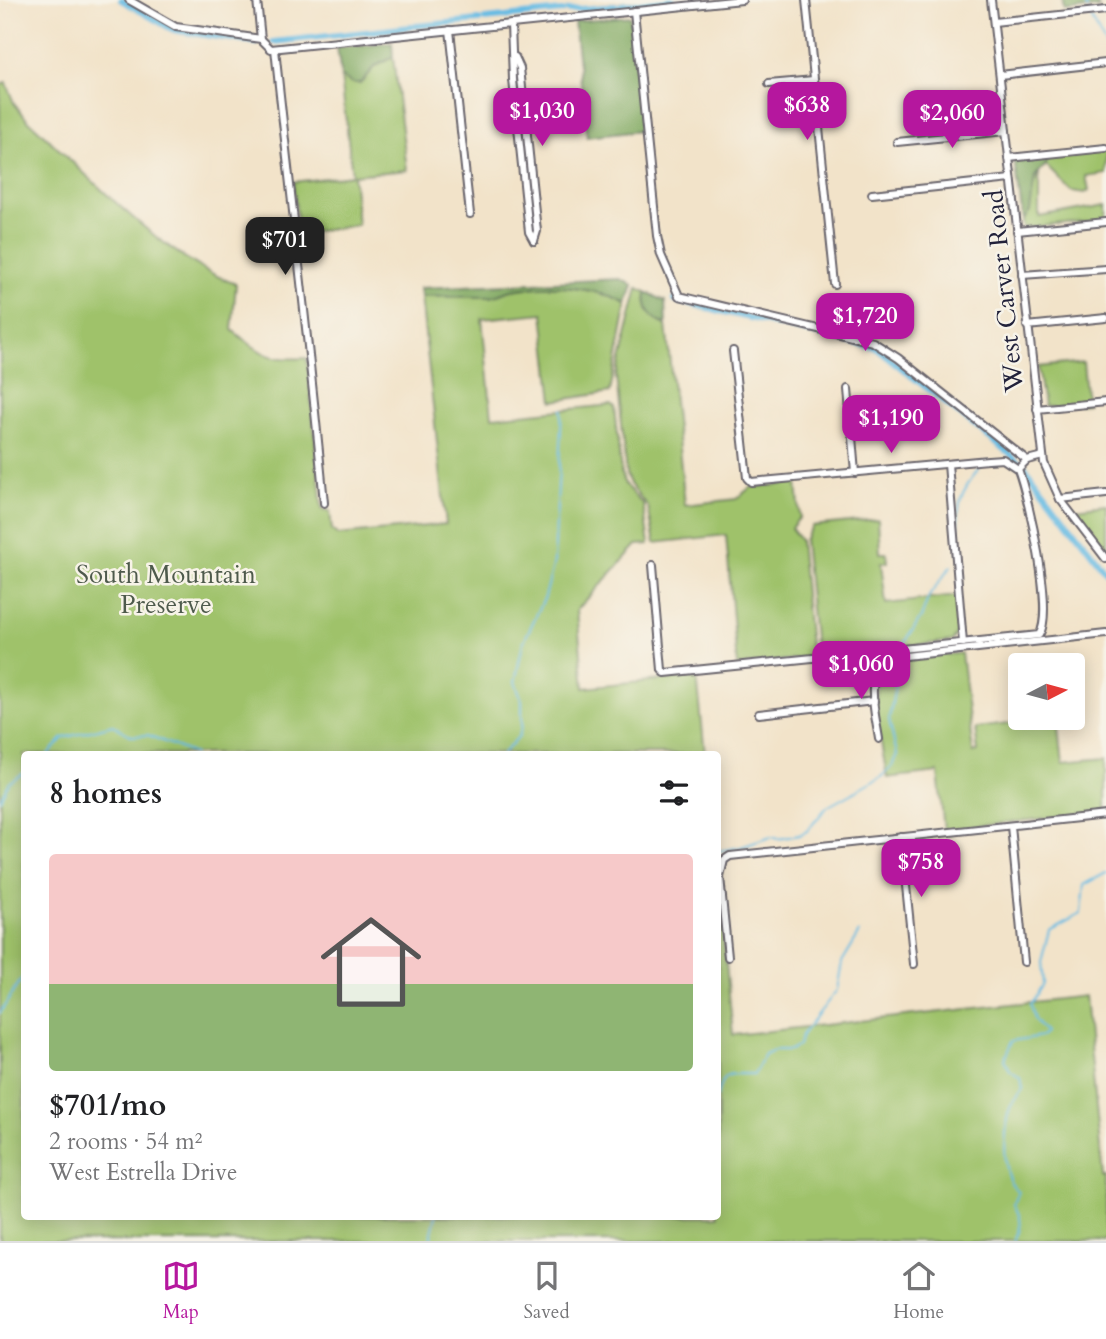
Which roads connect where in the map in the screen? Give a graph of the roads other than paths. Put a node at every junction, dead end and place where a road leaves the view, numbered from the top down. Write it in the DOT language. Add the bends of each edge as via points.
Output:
graph roads {
  1 [pos="129,0"];
  2 [pos="257,0"];
  3 [pos="742,0"];
  4 [pos="806,0"];
  5 [pos="991,0"];
  6 [pos="1106,10"];
  7 [pos="634,11"];
  8 [pos="994,22"];
  9 [pos="511,24"];
  10 [pos="450,30"];
  11 [pos="263,43"];
  12 [pos="275,49"];
  13 [pos="514,56"];
  14 [pos="1106,63"];
  15 [pos="1000,75"];
  16 [pos="814,79"];
  17 [pos="769,84"];
  18 [pos="1006,131"];
  19 [pos="897,142"];
  20 [pos="1106,148"];
  21 [pos="1009,158"];
  22 [pos="1011,180"];
  23 [pos="872,194"];
  24 [pos="470,214"];
  25 [pos="1106,222"];
  26 [pos="1017,231"];
  27 [pos="1106,269"];
  28 [pos="1022,275"];
  29 [pos="835,284"];
  30 [pos="1106,318"];
  31 [pos="1027,326"];
  32 [pos="733,351"];
  33 [pos="848,388"];
  34 [pos="1106,402"];
  35 [pos="1037,410"];
  36 [pos="1043,456"];
  37 [pos="1027,460"];
  38 [pos="948,464"];
  39 [pos="1019,467"];
  40 [pos="855,473"];
  41 [pos="1106,494"];
  42 [pos="1060,499"];
  43 [pos="324,503"];
  44 [pos="1106,559"];
  45 [pos="653,565"];
  46 [pos="1106,634"];
  47 [pos="963,643"];
  48 [pos="874,701"];
  49 [pos="759,714"];
  50 [pos="878,739"];
  51 [pos="1106,815"];
  52 [pos="1011,825"];
  53 [pos="901,837"];
  54 [pos="721,873"];
  55 [pos="721,887"];
  56 [pos="728,957"];
  57 [pos="1024,962"];
  58 [pos="914,964"];
  1 -- 11 [label="street" via="176,27"];
  2 -- 11 [label="street"];
  3 -- 7 [label="street"];
  4 -- 16 [label="street"];
  5 -- 8 [label="street, West Carver Road"];
  6 -- 8 [label="street"];
  7 -- 9 [label="street"];
  7 -- 37 [label="street" via="657,236 679,296 873,341"];
  8 -- 15 [label="street, West Carver Road"];
  9 -- 10 [label="street"];
  9 -- 13 [label="street"];
  10 -- 12 [label="street"];
  10 -- 24 [label="street"];
  11 -- 12 [label="street"];
  12 -- 43 [label="street"];
  13 -- 13 [label="street" via="529,232 534,241 537,231 520,68"];
  14 -- 15 [label="street"];
  15 -- 18 [label="street, West Carver Road"];
  16 -- 17 [label="street"];
  16 -- 29 [label="street"];
  18 -- 19 [label="street"];
  18 -- 21 [label="street, West Carver Road"];
  20 -- 21 [label="street"];
  21 -- 22 [label="street, West Carver Road"];
  22 -- 23 [label="street"];
  22 -- 26 [label="street, West Carver Road"];
  25 -- 26 [label="street"];
  26 -- 28 [label="street, West Carver Road"];
  27 -- 28 [label="street"];
  28 -- 31 [label="street, West Carver Road"];
  30 -- 31 [label="street"];
  31 -- 35 [label="street, West Carver Road"];
  32 -- 40 [label="street" via="747,478 751,482"];
  33 -- 40 [label="street"];
  34 -- 35 [label="street"];
  35 -- 36 [label="street, West Carver Road"];
  36 -- 37 [label="street"];
  36 -- 42 [label="street, West Carver Road"];
  37 -- 39 [label="street"];
  38 -- 39 [label="street" via="1003,459"];
  38 -- 40 [label="street"];
  38 -- 47 [label="street"];
  39 -- 47 [label="street" via="1032,513 1044,625 1039,635 1031,637"];
  41 -- 42 [label="street"];
  42 -- 44 [label="street, West Carver Road"];
  45 -- 47 [label="street" via="665,673"];
  46 -- 48 [label="street" via="887,658 873,676"];
  48 -- 49 [label="street"];
  48 -- 50 [label="street"];
  51 -- 52 [label="street"];
  52 -- 53 [label="street"];
  52 -- 57 [label="street"];
  53 -- 54 [label="street" via="730,856"];
  53 -- 58 [label="street"];
  55 -- 56 [label="street"];
}
